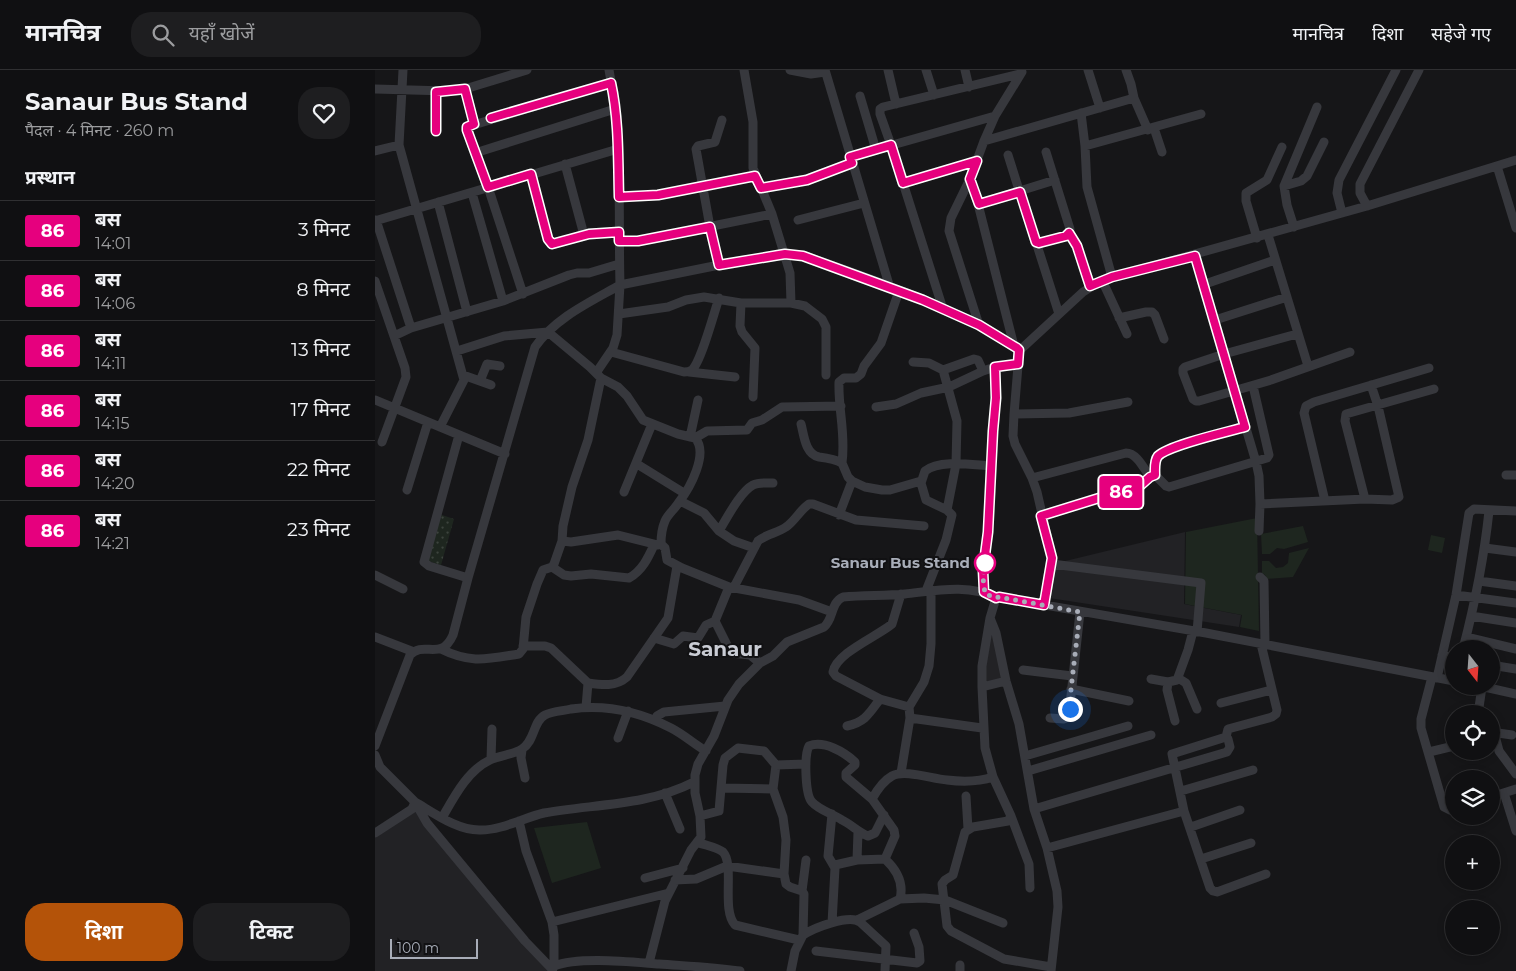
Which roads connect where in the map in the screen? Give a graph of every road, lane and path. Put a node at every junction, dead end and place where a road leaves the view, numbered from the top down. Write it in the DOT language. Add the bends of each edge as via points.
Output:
graph roads {
  1 [pos="403,70"];
  2 [pos="527,70"];
  3 [pos="609,70"];
  4 [pos="744,70"];
  5 [pos="790,70"];
  6 [pos="888,70"];
  7 [pos="926,70"];
  8 [pos="965,70"];
  9 [pos="1088,70"];
  10 [pos="1126,70"];
  11 [pos="1396,70"];
  12 [pos="1419,70"];
  13 [pos="825,71"];
  14 [pos="1024,72"];
  15 [pos="1005,74"];
  16 [pos="611,83"];
  17 [pos="969,86"];
  18 [pos="375,89"];
  19 [pos="465,89"];
  20 [pos="402,90"];
  21 [pos="436,92"];
  22 [pos="934,95"];
  23 [pos="860,96"];
  24 [pos="1133,98"];
  25 [pos="896,104"];
  26 [pos="1317,107"];
  27 [pos="1099,108"];
  28 [pos="615,109"];
  29 [pos="1081,113"];
  30 [pos="1201,114"];
  31 [pos="995,116"];
  32 [pos="722,120"];
  33 [pos="474,124"];
  34 [pos="1151,129"];
  35 [pos="436,131"];
  36 [pos="984,141"];
  37 [pos="1324,142"];
  38 [pos="399,145"];
  39 [pos="891,145"];
  40 [pos="1085,146"];
  41 [pos="1282,147"];
  42 [pos="618,149"];
  43 [pos="375,150"];
  44 [pos="876,150"];
  45 [pos="1046,152"];
  46 [pos="1162,152"];
  47 [pos="475,153"];
  48 [pos="1008,155"];
  49 [pos="851,160"];
  50 [pos="1516,160"];
  51 [pos="977,161"];
  52 [pos="565,164"];
  53 [pos="1497,166"];
  54 [pos="531,174"];
  55 [pos="755,176"];
  56 [pos="970,179"];
  57 [pos="1055,180"];
  58 [pos="903,183"];
  59 [pos="703,184"];
  60 [pos="1284,186"];
  61 [pos="488,187"];
  62 [pos="761,188"];
  63 [pos="1020,192"];
  64 [pos="472,193"];
  65 [pos="1516,193"];
  66 [pos="1507,196"];
  67 [pos="619,197"];
  68 [pos="438,202"];
  69 [pos="864,203"];
  70 [pos="979,204"];
  71 [pos="1367,206"];
  72 [pos="416,209"];
  73 [pos="1343,213"];
  74 [pos="772,214"];
  75 [pos="798,220"];
  76 [pos="376,221"];
  77 [pos="710,227"];
  78 [pos="1294,227"];
  79 [pos="1516,228"];
  80 [pos="1069,233"];
  81 [pos="1268,234"];
  82 [pos="584,235"];
  83 [pos="619,236"];
  84 [pos="1257,238"];
  85 [pos="1036,242"];
  86 [pos="785,254"];
  87 [pos="1195,256"];
  88 [pos="1275,260"];
  89 [pos="619,264"];
  90 [pos="719,265"];
  91 [pos="1112,277"];
  92 [pos="1102,280"];
  93 [pos="375,281"];
  94 [pos="1205,284"];
  95 [pos="620,285"];
  96 [pos="1090,286"];
  97 [pos="890,288"];
  98 [pos="899,291"];
  99 [pos="523,294"];
  100 [pos="1287,297"];
  101 [pos="719,298"];
  102 [pos="503,301"];
  103 [pos="741,303"];
  104 [pos="791,304"];
  105 [pos="943,309"];
  106 [pos="467,312"];
  107 [pos="619,314"];
  108 [pos="1059,314"];
  109 [pos="448,318"];
  110 [pos="1119,318"];
  111 [pos="1215,320"];
  112 [pos="979,325"];
  113 [pos="411,328"];
  114 [pos="548,332"];
  115 [pos="1127,334"];
  116 [pos="1297,334"];
  117 [pos="394,336"];
  118 [pos="1163,339"];
  119 [pos="1016,348"];
  120 [pos="457,351"];
  121 [pos="611,352"];
  122 [pos="1350,352"];
  123 [pos="1224,354"];
  124 [pos="913,362"];
  125 [pos="1018,364"];
  126 [pos="500,366"];
  127 [pos="1308,366"];
  128 [pos="995,367"];
  129 [pos="1429,368"];
  130 [pos="943,370"];
  131 [pos="983,371"];
  132 [pos="689,372"];
  133 [pos="463,375"];
  134 [pos="598,375"];
  135 [pos="825,375"];
  136 [pos="735,377"];
  137 [pos="480,381"];
  138 [pos="491,385"];
  139 [pos="1371,385"];
  140 [pos="1253,386"];
  141 [pos="949,387"];
  142 [pos="1434,389"];
  143 [pos="1235,391"];
  144 [pos="753,397"];
  145 [pos="375,400"];
  146 [pos="698,400"];
  147 [pos="1128,402"];
  148 [pos="841,406"];
  149 [pos="1378,406"];
  150 [pos="876,407"];
  151 [pos="395,409"];
  152 [pos="1013,414"];
  153 [pos="428,422"];
  154 [pos="653,424"];
  155 [pos="801,424"];
  156 [pos="440,427"];
  157 [pos="1245,427"];
  158 [pos="459,435"];
  159 [pos="693,437"];
  160 [pos="382,442"];
  161 [pos="505,454"];
  162 [pos="1256,462"];
  163 [pos="842,463"];
  164 [pos="637,464"];
  165 [pos="956,464"];
  166 [pos="991,466"];
  167 [pos="1152,476"];
  168 [pos="1032,478"];
  169 [pos="852,481"];
  170 [pos="921,481"];
  171 [pos="773,483"];
  172 [pos="407,490"];
  173 [pos="624,492"];
  174 [pos="682,497"];
  175 [pos="1365,499"];
  176 [pos="1325,501"];
  177 [pos="1260,504"];
  178 [pos="947,510"];
  179 [pos="1489,511"];
  180 [pos="1516,511"];
  181 [pos="839,515"];
  182 [pos="1041,516"];
  183 [pos="924,526"];
  184 [pos="719,531"];
  185 [pos="1259,531"];
  186 [pos="562,541"];
  187 [pos="657,545"];
  188 [pos="754,548"];
  189 [pos="1485,548"];
  190 [pos="1516,552"];
  191 [pos="1052,564"];
  192 [pos="677,566"];
  193 [pos="552,568"];
  194 [pos="375,575"];
  195 [pos="1260,577"];
  196 [pos="468,578"];
  197 [pos="1479,581"];
  198 [pos="1516,586"];
  199 [pos="732,587"];
  200 [pos="403,589"];
  201 [pos="928,590"];
  202 [pos="984,592"];
  203 [pos="901,594"];
  204 [pos="1456,595"];
  205 [pos="1475,597"];
  206 [pos="996,598"];
  207 [pos="1516,603"];
  208 [pos="1044,605"];
  209 [pos="831,612"];
  210 [pos="1080,612"];
  211 [pos="1471,616"];
  212 [pos="990,618"];
  213 [pos="715,621"];
  214 [pos="1516,623"];
  215 [pos="1195,632"];
  216 [pos="375,636"];
  217 [pos="1466,637"];
  218 [pos="654,638"];
  219 [pos="1465,640"];
  220 [pos="1263,644"];
  221 [pos="523,646"];
  222 [pos="1516,648"];
  223 [pos="441,649"];
  224 [pos="414,652"];
  225 [pos="1442,655"];
  226 [pos="1445,656"];
  227 [pos="760,663"];
  228 [pos="1500,666"];
  229 [pos="1516,669"];
  230 [pos="1023,670"];
  231 [pos="1072,676"];
  232 [pos="1434,677"];
  233 [pos="1178,678"];
  234 [pos="1151,679"];
  235 [pos="1445,679"];
  236 [pos="1006,681"];
  237 [pos="1168,682"];
  238 [pos="588,683"];
  239 [pos="982,687"];
  240 [pos="1071,689"];
  241 [pos="1271,690"];
  242 [pos="1500,690"];
  243 [pos="1516,694"];
  244 [pos="880,699"];
  245 [pos="1129,701"];
  246 [pos="1221,703"];
  247 [pos="725,706"];
  248 [pos="586,707"];
  249 [pos="909,707"];
  250 [pos="1197,709"];
  251 [pos="628,711"];
  252 [pos="910,718"];
  253 [pos="1050,718"];
  254 [pos="656,720"];
  255 [pos="1175,721"];
  256 [pos="847,726"];
  257 [pos="1127,726"];
  258 [pos="983,728"];
  259 [pos="492,730"];
  260 [pos="1500,733"];
  261 [pos="1151,735"];
  262 [pos="1512,735"];
  263 [pos="1226,737"];
  264 [pos="617,738"];
  265 [pos="375,746"];
  266 [pos="1445,748"];
  267 [pos="522,750"];
  268 [pos="706,751"];
  269 [pos="1429,752"];
  270 [pos="1500,752"];
  271 [pos="375,755"];
  272 [pos="1025,756"];
  273 [pos="491,759"];
  274 [pos="776,764"];
  275 [pos="805,764"];
  276 [pos="378,768"];
  277 [pos="1174,769"];
  278 [pos="1253,770"];
  279 [pos="1028,771"];
  280 [pos="901,773"];
  281 [pos="1516,774"];
  282 [pos="993,777"];
  283 [pos="525,778"];
  284 [pos="694,782"];
  285 [pos="721,788"];
  286 [pos="773,789"];
  287 [pos="1516,789"];
  288 [pos="1181,791"];
  289 [pos="665,793"];
  290 [pos="1504,793"];
  291 [pos="1500,794"];
  292 [pos="966,796"];
  293 [pos="872,799"];
  294 [pos="415,802"];
  295 [pos="1445,807"];
  296 [pos="1035,809"];
  297 [pos="1240,810"];
  298 [pos="1184,811"];
  299 [pos="832,814"];
  300 [pos="884,815"];
  301 [pos="700,816"];
  302 [pos="1011,816"];
  303 [pos="442,818"];
  304 [pos="519,821"];
  305 [pos="1191,827"];
  306 [pos="680,829"];
  307 [pos="968,829"];
  308 [pos="1516,831"];
  309 [pos="859,832"];
  310 [pos="375,833"];
  311 [pos="697,842"];
  312 [pos="1251,843"];
  313 [pos="1047,848"];
  314 [pos="885,859"];
  315 [pos="1201,859"];
  316 [pos="806,860"];
  317 [pos="857,860"];
  318 [pos="835,865"];
  319 [pos="727,866"];
  320 [pos="683,868"];
  321 [pos="784,874"];
  322 [pos="1266,874"];
  323 [pos="645,878"];
  324 [pos="675,880"];
  325 [pos="1030,888"];
  326 [pos="802,891"];
  327 [pos="669,893"];
  328 [pos="900,899"];
  329 [pos="945,900"];
  330 [pos="857,920"];
  331 [pos="552,922"];
  332 [pos="832,923"];
  333 [pos="1003,923"];
  334 [pos="914,933"];
  335 [pos="801,937"];
  336 [pos="816,951"];
  337 [pos="886,959"];
  338 [pos="649,963"];
  339 [pos="579,966"];
  340 [pos="636,967"];
  341 [pos="553,969"];
  342 [pos="707,969"];
  343 [pos="1051,969"];
  344 [pos="722,970"];
  345 [pos="740,971"];
  346 [pos="791,971"];
  347 [pos="885,971"];
  1 -- 20 [label="street"];
  2 -- 19 [label="street"];
  3 -- 16 [label="street"];
  4 -- 55 [label="street" via="753,122"];
  5 -- 13 [label="street" via="811,74"];
  6 -- 25 [label="street"];
  7 -- 22 [label="street"];
  8 -- 17 [label="street"];
  9 -- 27 [label="street"];
  10 -- 24 [label="street"];
  11 -- 73 [label="street" via="1339,180 1337,193"];
  12 -- 71 [label="street" via="1360,184 1360,193"];
  13 -- 49 [label="street"];
  14 -- 15 [label="street"];
  14 -- 31 [label="street"];
  15 -- 17 [label="street"];
  16 -- 28 [label="street"];
  16 -- 33 [label="street"];
  17 -- 22 [label="street"];
  18 -- 20 [label="street"];
  19 -- 21 [label="street"];
  19 -- 33 [label="street"];
  20 -- 21 [label="street"];
  20 -- 38 [label="street"];
  21 -- 35 [label="street"];
  22 -- 25 [label="street"];
  23 -- 44 [label="street"];
  24 -- 27 [label="street"];
  24 -- 34 [label="street"];
  25 -- 39 [label="street" via="880,109"];
  26 -- 60 [label="street"];
  27 -- 29 [label="street"];
  28 -- 42 [label="street"];
  28 -- 47 [label="street"];
  29 -- 36 [label="street"];
  29 -- 40 [label="street"];
  30 -- 34 [label="street"];
  31 -- 36 [label="street"];
  31 -- 39 [label="street"];
  32 -- 59 [label="street" via="715,142 696,148"];
  33 -- 47 [label="street" via="467,130"];
  34 -- 40 [label="street"];
  34 -- 46 [label="street"];
  36 -- 51 [label="street"];
  37 -- 60 [label="street" via="1304,179"];
  38 -- 43 [label="street"];
  38 -- 72 [label="street"];
  39 -- 44 [label="street"];
  39 -- 58 [label="street"];
  40 -- 91 [label="street" via="1088,193"];
  41 -- 84 [label="street" via="1267,180 1246,193"];
  42 -- 52 [label="street"];
  42 -- 67 [label="street"];
  44 -- 49 [label="street"];
  45 -- 57 [label="street"];
  47 -- 61 [label="street"];
  48 -- 63 [label="street"];
  49 -- 62 [label="street" via="807,180"];
  49 -- 69 [label="street"];
  50 -- 53 [label="street"];
  51 -- 56 [label="street"];
  51 -- 58 [label="street"];
  52 -- 54 [label="street"];
  52 -- 82 [label="street"];
  53 -- 66 [label="street"];
  53 -- 71 [label="street"];
  54 -- 61 [label="street"];
  54 -- 82 [label="street" via="550,243"];
  55 -- 59 [label="street"];
  55 -- 62 [label="street"];
  56 -- 70 [label="street"];
  56 -- 112 [label="street" via="951,218 949,230"];
  57 -- 63 [label="street"];
  57 -- 80 [label="street"];
  58 -- 105 [label="street"];
  59 -- 67 [label="street" via="658,195"];
  59 -- 77 [label="street"];
  60 -- 78 [label="street"];
  61 -- 64 [label="street"];
  61 -- 99 [label="street"];
  62 -- 74 [label="street"];
  63 -- 70 [label="street"];
  63 -- 85 [label="street"];
  64 -- 68 [label="street"];
  64 -- 102 [label="street"];
  65 -- 66 [label="street"];
  66 -- 79 [label="street"];
  67 -- 83 [label="street"];
  68 -- 72 [label="street"];
  68 -- 106 [label="street"];
  69 -- 75 [label="street"];
  69 -- 97 [label="street"];
  70 -- 119 [label="street"];
  71 -- 73 [label="street"];
  72 -- 76 [label="street"];
  72 -- 109 [label="street"];
  73 -- 78 [label="street"];
  74 -- 77 [label="street"];
  74 -- 86 [label="street"];
  76 -- 113 [label="street"];
  77 -- 83 [label="street" via="638,241"];
  77 -- 90 [label="street"];
  78 -- 81 [label="street"];
  80 -- 85 [label="street"];
  80 -- 96 [label="street" via="1077,246"];
  81 -- 84 [label="street"];
  81 -- 88 [label="street"];
  82 -- 83 [label="street"];
  83 -- 89 [label="street"];
  84 -- 87 [label="street"];
  85 -- 108 [label="street"];
  86 -- 90 [label="street"];
  86 -- 97 [label="street" via="803,256"];
  86 -- 104 [label="street" via="791,278"];
  87 -- 91 [label="street"];
  87 -- 94 [label="street"];
  88 -- 94 [label="street"];
  88 -- 100 [label="street"];
  89 -- 95 [label="street"];
  89 -- 99 [label="street" via="569,275"];
  90 -- 95 [label="street"];
  91 -- 92 [label="street"];
  92 -- 96 [label="street"];
  92 -- 110 [label="street"];
  93 -- 117 [label="street"];
  94 -- 111 [label="street"];
  95 -- 107 [label="street"];
  95 -- 114 [label="street" via="573,312"];
  96 -- 108 [label="street"];
  97 -- 98 [label="street"];
  98 -- 105 [label="street"];
  98 -- 148 [label="street" via="881,343 861,374 839,382"];
  99 -- 102 [label="street"];
  100 -- 111 [label="street"];
  100 -- 116 [label="street"];
  101 -- 103 [label="street"];
  101 -- 107 [label="street" via="696,298 668,307"];
  101 -- 132 [label="street" via="703,348"];
  102 -- 106 [label="street"];
  103 -- 104 [label="street"];
  103 -- 144 [label="street" via="740,326 755,348"];
  104 -- 135 [label="street" via="805,306 824,322"];
  105 -- 112 [label="street"];
  106 -- 109 [label="street"];
  107 -- 121 [label="street"];
  108 -- 119 [label="street"];
  109 -- 113 [label="street"];
  109 -- 120 [label="street"];
  110 -- 115 [label="street"];
  110 -- 118 [label="street" via="1153,312"];
  111 -- 123 [label="street"];
  112 -- 119 [label="street"];
  113 -- 117 [label="street"];
  114 -- 120 [label="street" via="504,336"];
  114 -- 134 [label="street"];
  114 -- 161 [label="street" via="532,354"];
  116 -- 123 [label="street"];
  116 -- 127 [label="street"];
  117 -- 151 [label="street" via="406,377"];
  119 -- 125 [label="street"];
  120 -- 133 [label="street"];
  121 -- 132 [label="street"];
  121 -- 134 [label="street"];
  122 -- 127 [label="street"];
  123 -- 143 [label="street"];
  123 -- 143 [label="street" via="1185,367 1183,372 1196,402"];
  124 -- 130 [label="street" via="929,363"];
  125 -- 128 [label="street"];
  125 -- 152 [label="street"];
  126 -- 137 [label="street" via="487,364"];
  127 -- 140 [label="street"];
  128 -- 131 [label="street"];
  128 -- 166 [label="street"];
  129 -- 139 [label="street"];
  130 -- 131 [label="street" via="974,359 978,360"];
  130 -- 141 [label="street"];
  131 -- 141 [label="street"];
  132 -- 136 [label="street"];
  133 -- 137 [label="street"];
  133 -- 156 [label="street" via="463,385"];
  134 -- 154 [label="street" via="618,387 643,420"];
  134 -- 186 [label="street" via="588,440 572,487"];
  137 -- 138 [label="street"];
  139 -- 149 [label="street"];
  139 -- 176 [label="street" via="1313,402 1304,409"];
  140 -- 143 [label="street"];
  140 -- 162 [label="street" via="1269,454"];
  141 -- 150 [label="street"];
  141 -- 165 [label="street" via="957,421"];
  142 -- 149 [label="street"];
  143 -- 157 [label="street"];
  145 -- 151 [label="street"];
  146 -- 159 [label="street"];
  147 -- 152 [label="street" via="1069,413"];
  148 -- 159 [label="street" via="782,407 752,423 747,430 707,431"];
  148 -- 163 [label="street" via="844,433"];
  149 -- 175 [label="street" via="1345,416"];
  149 -- 175 [label="street" via="1399,497 1392,500"];
  151 -- 153 [label="street"];
  151 -- 160 [label="street"];
  152 -- 168 [label="street" via="1015,444"];
  153 -- 156 [label="street"];
  153 -- 172 [label="street"];
  154 -- 159 [label="street"];
  154 -- 164 [label="street"];
  155 -- 163 [label="street" via="811,453"];
  156 -- 158 [label="street"];
  157 -- 162 [label="street"];
  157 -- 167 [label="street" via="1160,454"];
  158 -- 161 [label="street"];
  158 -- 196 [label="street" via="424,562"];
  159 -- 174 [label="street" via="699,442 700,454 695,476"];
  161 -- 196 [label="street"];
  162 -- 167 [label="street" via="1169,486"];
  162 -- 177 [label="street"];
  163 -- 169 [label="street"];
  164 -- 173 [label="street"];
  164 -- 174 [label="street"];
  165 -- 166 [label="street"];
  165 -- 170 [label="street" via="929,468"];
  165 -- 178 [label="street"];
  166 -- 202 [label="street"];
  167 -- 168 [label="street" via="1134,456 1126,453"];
  167 -- 182 [label="street" via="1134,488"];
  168 -- 182 [label="street"];
  169 -- 170 [label="street" via="882,490"];
  169 -- 181 [label="street"];
  170 -- 178 [label="street" via="926,500"];
  171 -- 184 [label="street" via="750,487"];
  174 -- 184 [label="street" via="704,513"];
  174 -- 187 [label="street" via="664,523"];
  175 -- 176 [label="street"];
  176 -- 177 [label="street"];
  177 -- 185 [label="street"];
  178 -- 201 [label="street" via="952,515 949,529"];
  179 -- 180 [label="street"];
  179 -- 189 [label="street"];
  179 -- 204 [label="street" via="1474,509 1469,513"];
  181 -- 183 [label="street" via="864,522"];
  181 -- 188 [label="street" via="809,504 789,525 762,537"];
  182 -- 191 [label="street"];
  184 -- 188 [label="street" via="733,541"];
  186 -- 187 [label="street" via="625,536"];
  186 -- 193 [label="street"];
  187 -- 192 [label="street" via="665,548 667,560"];
  187 -- 193 [label="street" via="629,578 591,574 571,576"];
  188 -- 199 [label="street"];
  189 -- 190 [label="street"];
  189 -- 197 [label="street"];
  191 -- 208 [label="street"];
  191 -- 215 [label="street" via="1201,583"];
  192 -- 199 [label="street"];
  192 -- 218 [label="street" via="667,618"];
  193 -- 221 [label="street" via="543,570 531,600 525,617"];
  194 -- 200 [label="street"];
  195 -- 220 [label="street" via="1264,581"];
  196 -- 223 [label="street" via="453,634"];
  197 -- 198 [label="street"];
  197 -- 205 [label="street"];
  199 -- 209 [label="street" via="799,600"];
  199 -- 213 [label="street"];
  201 -- 202 [label="street"];
  201 -- 203 [label="street"];
  201 -- 249 [label="street" via="929,666 924,682"];
  202 -- 206 [label="street"];
  203 -- 209 [label="street" via="843,597"];
  203 -- 244 [label="street" via="892,624 850,652 833,669 836,676"];
  204 -- 205 [label="street"];
  204 -- 225 [label="street"];
  205 -- 207 [label="street"];
  205 -- 211 [label="street"];
  206 -- 208 [label="street"];
  206 -- 212 [label="street"];
  208 -- 210 [label="street"];
  209 -- 227 [label="street" via="824,627 794,638"];
  210 -- 215 [label="street"];
  210 -- 231 [label="street"];
  211 -- 214 [label="street"];
  211 -- 217 [label="street"];
  212 -- 236 [label="street"];
  212 -- 239 [label="street"];
  213 -- 218 [label="street" via="706,625 698,638 683,636 674,644"];
  213 -- 227 [label="street" via="731,653 750,655"];
  215 -- 220 [label="street"];
  215 -- 233 [label="street"];
  216 -- 224 [label="street"];
  217 -- 219 [label="street"];
  217 -- 222 [label="street"];
  218 -- 238 [label="street" via="623,680 610,685"];
  220 -- 232 [label="street"];
  220 -- 241 [label="street"];
  221 -- 223 [label="street" via="519,654 480,660 456,657"];
  221 -- 238 [label="street" via="551,648"];
  223 -- 224 [label="street"];
  224 -- 265 [label="street" via="397,686"];
  225 -- 226 [label="street"];
  225 -- 232 [label="street"];
  227 -- 247 [label="street" via="735,689"];
  228 -- 229 [label="street"];
  230 -- 231 [label="street"];
  231 -- 240 [label="street"];
  232 -- 235 [label="street"];
  232 -- 269 [label="street" via="1421,720"];
  233 -- 237 [label="street"];
  233 -- 250 [label="street" via="1186,683"];
  234 -- 237 [label="street"];
  236 -- 239 [label="street"];
  236 -- 272 [label="street"];
  237 -- 255 [label="street"];
  238 -- 248 [label="street"];
  239 -- 258 [label="street"];
  240 -- 245 [label="street"];
  240 -- 253 [label="street" via="1067,717"];
  241 -- 246 [label="street"];
  241 -- 263 [label="street" via="1276,714 1229,729"];
  242 -- 243 [label="street"];
  244 -- 249 [label="street"];
  244 -- 256 [label="street" via="865,719"];
  247 -- 254 [label="street" via="664,712"];
  247 -- 268 [label="street"];
  248 -- 251 [label="street"];
  248 -- 267 [label="street" via="544,715"];
  249 -- 252 [label="street"];
  251 -- 254 [label="street"];
  251 -- 264 [label="street"];
  252 -- 258 [label="street"];
  252 -- 280 [label="street"];
  254 -- 268 [label="street"];
  257 -- 272 [label="street"];
  258 -- 282 [label="street"];
  259 -- 273 [label="street"];
  260 -- 262 [label="street"];
  261 -- 279 [label="street"];
  263 -- 277 [label="street" via="1174,752"];
  263 -- 277 [label="street" via="1230,747 1227,752"];
  266 -- 269 [label="street"];
  267 -- 273 [label="street"];
  267 -- 283 [label="street"];
  268 -- 284 [label="street" via="698,764"];
  269 -- 295 [label="street"];
  270 -- 281 [label="street"];
  271 -- 276 [label="street"];
  272 -- 279 [label="street"];
  273 -- 303 [label="street" via="467,779"];
  274 -- 275 [label="street"];
  274 -- 285 [label="street" via="764,751 738,748 725,758"];
  274 -- 286 [label="street"];
  275 -- 293 [label="street" via="811,744 838,750 855,762 846,776"];
  275 -- 299 [label="street" via="810,801"];
  276 -- 294 [label="street"];
  277 -- 288 [label="street"];
  277 -- 296 [label="street"];
  278 -- 288 [label="street"];
  279 -- 296 [label="street"];
  280 -- 282 [label="street" via="947,780 977,781"];
  280 -- 293 [label="street" via="886,780"];
  282 -- 302 [label="street"];
  284 -- 289 [label="street"];
  284 -- 301 [label="street"];
  285 -- 286 [label="street"];
  285 -- 301 [label="street" via="719,810"];
  286 -- 321 [label="street" via="783,818 786,840"];
  287 -- 290 [label="street"];
  288 -- 298 [label="street"];
  289 -- 304 [label="street" via="621,804 545,813"];
  289 -- 306 [label="street"];
  290 -- 291 [label="street"];
  290 -- 308 [label="street"];
  292 -- 307 [label="street"];
  293 -- 300 [label="street"];
  294 -- 303 [label="street"];
  294 -- 310 [label="street" via="412,809"];
  294 -- 341 [label="street" via="427,823 525,941"];
  296 -- 313 [label="street"];
  297 -- 305 [label="street"];
  298 -- 305 [label="street"];
  298 -- 313 [label="street"];
  299 -- 309 [label="street"];
  299 -- 318 [label="street" via="828,856"];
  300 -- 309 [label="street" via="875,833 869,836"];
  300 -- 314 [label="street" via="895,836"];
  301 -- 311 [label="street" via="701,837"];
  302 -- 307 [label="street" via="1008,821"];
  302 -- 325 [label="street" via="1029,864"];
  303 -- 304 [label="street" via="480,830"];
  304 -- 331 [label="street" via="526,851"];
  305 -- 315 [label="street"];
  307 -- 329 [label="street" via="953,875 943,884"];
  309 -- 317 [label="street"];
  311 -- 319 [label="street" via="723,852"];
  311 -- 320 [label="street"];
  312 -- 315 [label="street"];
  313 -- 343 [label="street" via="1059,907"];
  314 -- 317 [label="street"];
  314 -- 328 [label="street" via="898,875"];
  315 -- 322 [label="street" via="1210,888 1217,892"];
  316 -- 326 [label="street"];
  317 -- 318 [label="street"];
  318 -- 332 [label="street"];
  319 -- 321 [label="street"];
  319 -- 324 [label="street" via="696,879"];
  319 -- 335 [label="street" via="730,917 735,925"];
  320 -- 323 [label="street"];
  320 -- 324 [label="street"];
  321 -- 326 [label="street" via="786,884"];
  324 -- 327 [label="street"];
  326 -- 335 [label="street"];
  327 -- 331 [label="street"];
  327 -- 338 [label="street"];
  328 -- 329 [label="street"];
  328 -- 330 [label="street"];
  329 -- 333 [label="street"];
  329 -- 343 [label="street" via="947,926 951,931 1004,959"];
  330 -- 332 [label="street"];
  330 -- 337 [label="street" via="883,942"];
  331 -- 341 [label="street"];
  332 -- 335 [label="street"];
  334 -- 337 [label="street" via="920,951 919,962"];
  335 -- 346 [label="street"];
  336 -- 337 [label="street"];
  337 -- 347 [label="street"];
  338 -- 340 [label="street"];
  338 -- 342 [label="street"];
  339 -- 340 [label="street"];
  339 -- 341 [label="street"];
  342 -- 344 [label="street"];
  344 -- 345 [label="street"];
}
